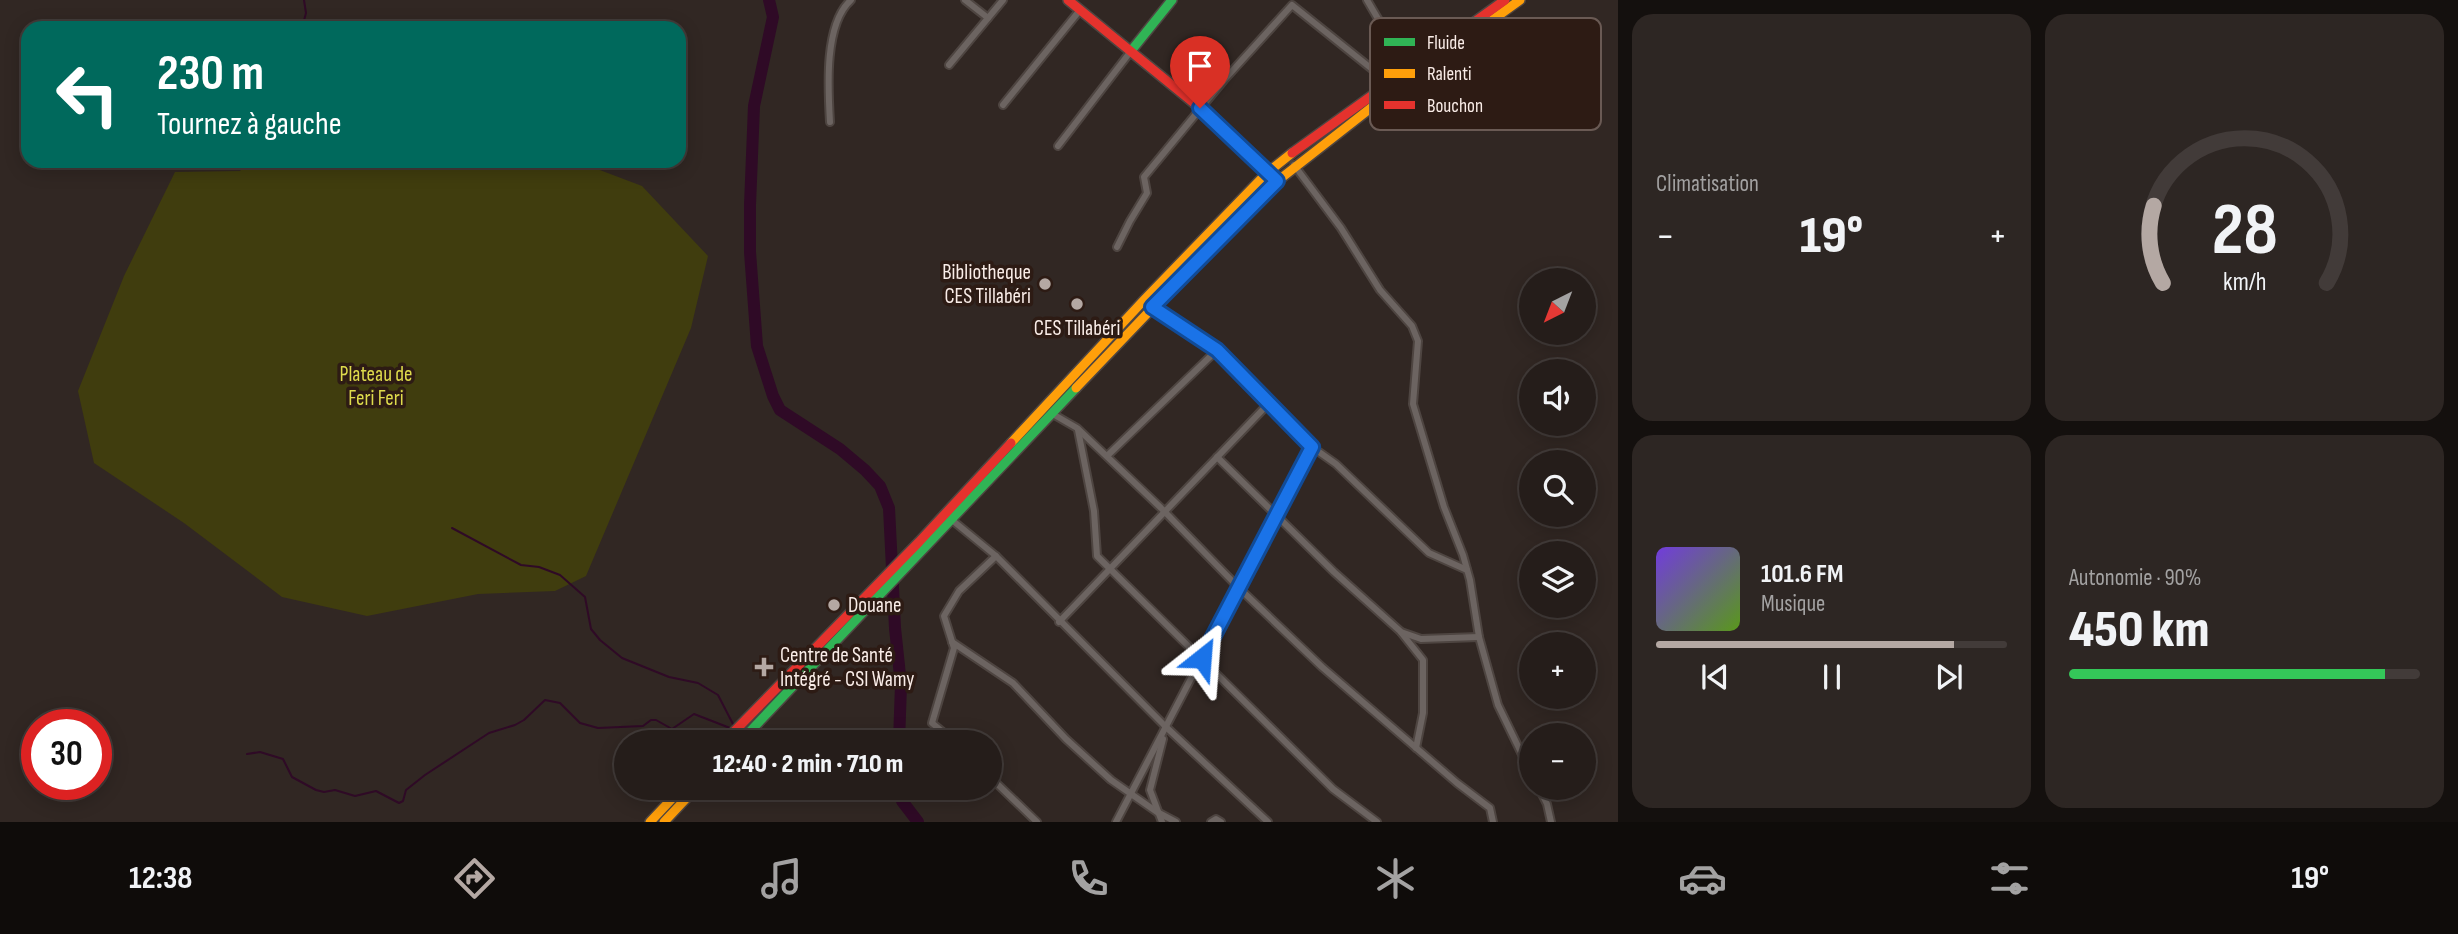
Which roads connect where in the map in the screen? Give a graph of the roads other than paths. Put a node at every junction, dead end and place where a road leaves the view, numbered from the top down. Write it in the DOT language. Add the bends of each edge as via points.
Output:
graph roads {
  1 [pos="851,0"];
  2 [pos="965,0"];
  3 [pos="1003,0"];
  4 [pos="1068,0"];
  5 [pos="1367,0"];
  6 [pos="1505,0"];
  7 [pos="1520,0"];
  8 [pos="1168,2"];
  9 [pos="1080,10"];
  10 [pos="988,18"];
  11 [pos="1377,18"];
  12 [pos="1480,18"];
  13 [pos="1495,18"];
  14 [pos="1131,51"];
  15 [pos="949,65"];
  16 [pos="1370,67"];
  17 [pos="1370,93"];
  18 [pos="1003,105"];
  19 [pos="1370,107"];
  20 [pos="1200,108"];
  21 [pos="830,122"];
  22 [pos="1058,146"];
  23 [pos="1294,165"];
  24 [pos="1267,173"];
  25 [pos="1277,181"];
  26 [pos="1117,247"];
  27 [pos="1144,300"];
  28 [pos="1152,307"];
  29 [pos="1217,350"];
  30 [pos="1270,402"];
  31 [pos="1044,407"];
  32 [pos="1052,414"];
  33 [pos="1077,428"];
  34 [pos="1312,447"];
  35 [pos="1107,456"];
  36 [pos="1217,457"];
  37 [pos="1165,512"];
  38 [pos="1277,514"];
  39 [pos="952,520"];
  40 [pos="996,556"];
  41 [pos="904,564"];
  42 [pos="1110,569"];
  43 [pos="1467,570"];
  44 [pos="1240,589"];
  45 [pos="1059,622"];
  46 [pos="1400,631"];
  47 [pos="833,637"];
  48 [pos="1479,637"];
  49 [pos="952,642"];
  50 [pos="1202,658"];
  51 [pos="1166,727"];
  52 [pos="736,730"];
  53 [pos="751,730"];
  54 [pos="940,730"];
  55 [pos="1416,748"];
  56 [pos="1519,748"];
  57 [pos="1002,788"];
  58 [pos="1132,793"];
  59 [pos="671,800"];
  60 [pos="685,800"];
  61 [pos="1545,800"];
  62 [pos="1157,812"];
  63 [pos="650,822"];
  64 [pos="664,822"];
  65 [pos="1037,822"];
  66 [pos="1116,822"];
  67 [pos="1162,822"];
  68 [pos="1176,822"];
  69 [pos="1210,822"];
  70 [pos="1221,822"];
  71 [pos="1268,822"];
  72 [pos="1377,822"];
  73 [pos="1493,822"];
  74 [pos="1552,822"];
  1 -- 21 [label="street" via="836,20 831,40"];
  2 -- 10 [label="street"];
  3 -- 10 [label="street"];
  4 -- 9 [label="main road"];
  5 -- 11 [label="street"];
  6 -- 12 [label="main road"];
  7 -- 13 [label="main road"];
  8 -- 14 [label="main road"];
  9 -- 14 [label="main road"];
  9 -- 18 [label="street"];
  10 -- 15 [label="street"];
  14 -- 20 [label="main road"];
  14 -- 22 [label="street"];
  16 -- 20 [label="street" via="1292,5"];
  17 -- 24 [label="main road"];
  19 -- 23 [label="main road"];
  20 -- 24 [label="main road"];
  20 -- 26 [label="street" via="1144,177 1147,193"];
  23 -- 25 [label="main road"];
  23 -- 43 [label="street" via="1380,290 1412,326 1418,341 1413,404"];
  24 -- 25 [label="main road"];
  24 -- 27 [label="main road"];
  25 -- 28 [label="main road"];
  27 -- 28 [label="street"];
  27 -- 31 [label="main road"];
  28 -- 29 [label="street"];
  28 -- 32 [label="main road"];
  29 -- 30 [label="street"];
  29 -- 35 [label="street"];
  30 -- 34 [label="street"];
  30 -- 36 [label="street"];
  31 -- 32 [label="street"];
  31 -- 41 [label="main road"];
  32 -- 33 [label="street"];
  32 -- 39 [label="main road"];
  33 -- 35 [label="street"];
  33 -- 42 [label="street" via="1094,511 1097,556"];
  34 -- 38 [label="street"];
  34 -- 43 [label="street" via="1336,464 1429,553"];
  35 -- 37 [label="street"];
  36 -- 37 [label="street"];
  36 -- 38 [label="street"];
  37 -- 42 [label="street"];
  37 -- 44 [label="street"];
  38 -- 44 [label="street"];
  38 -- 46 [label="street"];
  39 -- 40 [label="street"];
  39 -- 41 [label="main road"];
  40 -- 45 [label="street"];
  40 -- 49 [label="street" via="959,592 944,616"];
  41 -- 47 [label="main road"];
  42 -- 45 [label="street"];
  42 -- 50 [label="street"];
  43 -- 48 [label="street"];
  44 -- 50 [label="street"];
  44 -- 55 [label="street"];
  45 -- 51 [label="street"];
  46 -- 48 [label="street" via="1421,639"];
  46 -- 55 [label="street" via="1423,660 1423,713"];
  47 -- 52 [label="main road"];
  47 -- 53 [label="main road"];
  48 -- 56 [label="street" via="1498,705"];
  49 -- 54 [label="street" via="932,723"];
  49 -- 58 [label="street" via="1013,683 1089,761"];
  50 -- 51 [label="street"];
  50 -- 72 [label="street" via="1333,789"];
  51 -- 58 [label="street"];
  51 -- 62 [label="street" via="1150,790"];
  51 -- 71 [label="street"];
  55 -- 73 [label="street" via="1490,808"];
  57 -- 65 [label="street"];
  58 -- 62 [label="street"];
  58 -- 66 [label="street"];
  59 -- 63 [label="main road"];
  60 -- 64 [label="main road"];
  61 -- 74 [label="street"];
  62 -- 67 [label="street"];
  62 -- 68 [label="street"];
  69 -- 70 [label="street"];
}
